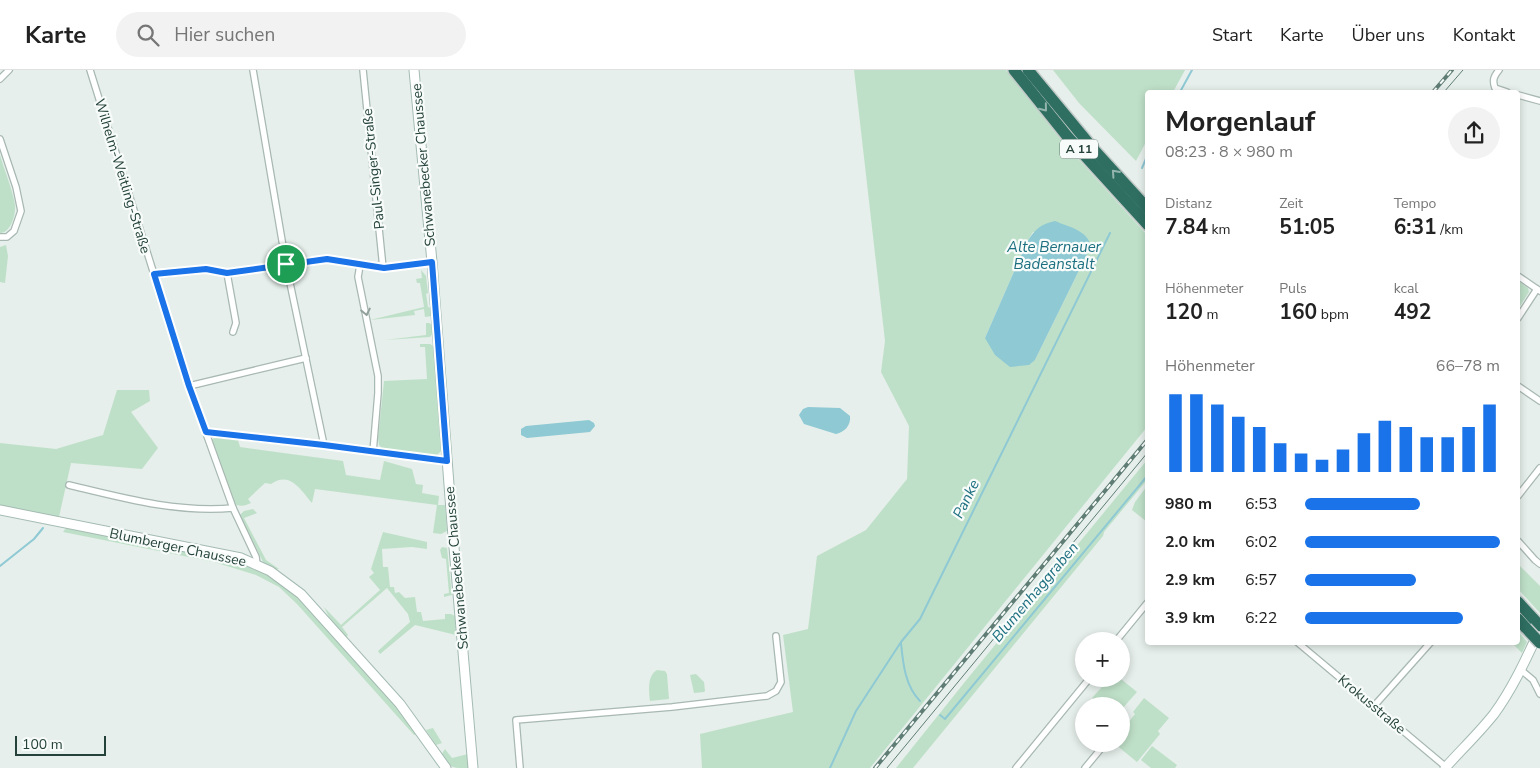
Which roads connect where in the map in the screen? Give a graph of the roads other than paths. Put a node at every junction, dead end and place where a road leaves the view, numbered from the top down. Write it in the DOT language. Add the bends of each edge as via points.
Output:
graph roads {
  1 [pos="9,70"];
  2 [pos="90,70"];
  3 [pos="253,70"];
  4 [pos="362,70"];
  5 [pos="414,70"];
  6 [pos="1014,70"];
  7 [pos="1028,70"];
  8 [pos="1499,70"];
  9 [pos="0,79"];
  10 [pos="1501,90"];
  11 [pos="1520,96"];
  12 [pos="1540,101"];
  13 [pos="0,139"];
  14 [pos="1145,206"];
  15 [pos="1145,222"];
  16 [pos="0,237"];
  17 [pos="432,262"];
  18 [pos="286,264"];
  19 [pos="360,265"];
  20 [pos="384,268"];
  21 [pos="227,273"];
  22 [pos="154,274"];
  23 [pos="1520,277"];
  24 [pos="1538,290"];
  25 [pos="1520,315"];
  26 [pos="233,332"];
  27 [pos="306,358"];
  28 [pos="189,386"];
  29 [pos="1520,387"];
  30 [pos="1540,400"];
  31 [pos="206,432"];
  32 [pos="324,445"];
  33 [pos="373,452"];
  34 [pos="447,461"];
  35 [pos="1540,468"];
  36 [pos="69,485"];
  37 [pos="1520,493"];
  38 [pos="233,508"];
  39 [pos="0,510"];
  40 [pos="1520,543"];
  41 [pos="1540,564"];
  42 [pos="257,565"];
  43 [pos="1520,605"];
  44 [pos="1145,606"];
  45 [pos="1520,620"];
  46 [pos="1535,626"];
  47 [pos="1123,632"];
  48 [pos="776,636"];
  49 [pos="1540,644"];
  50 [pos="1301,645"];
  51 [pos="1428,645"];
  52 [pos="1521,670"];
  53 [pos="1083,687"];
  54 [pos="1540,694"];
  55 [pos="1374,706"];
  56 [pos="1098,752"];
  57 [pos="1019,767"];
  58 [pos="1445,767"];
  59 [pos="446,768"];
  60 [pos="473,768"];
  61 [pos="520,768"];
  62 [pos="1085,768"];
  1 -- 9 [label="street"];
  2 -- 22 [label="street, Wilhelm-Weitling-Straße"];
  3 -- 18 [label="street"];
  4 -- 20 [label="street, Paul-Singer-Straße"];
  5 -- 17 [label="main road, Schwanebecker Chaussee"];
  6 -- 15 [label="highway, A 11, one-way" via="1067,136"];
  14 -- 7 [label="highway, A 11, one-way"];
  8 -- 10 [label="street" via="1493,79 1495,88"];
  11 -- 12 [label="street"];
  13 -- 16 [label="street" via="21,211 14,232"];
  17 -- 20 [label="street"];
  17 -- 34 [label="main road, Schwanebecker Chaussee"];
  18 -- 19 [label="street" via="327,259"];
  18 -- 21 [label="street"];
  18 -- 27 [label="street"];
  19 -- 20 [label="street"];
  19 -- 33 [label="street, one-way" via="358,277 379,385"];
  21 -- 22 [label="street" via="206,269"];
  21 -- 26 [label="street" via="236,322"];
  22 -- 28 [label="street, Wilhelm-Weitling-Straße"];
  23 -- 24 [label="street"];
  24 -- 25 [label="street"];
  27 -- 28 [label="street"];
  27 -- 32 [label="street"];
  28 -- 31 [label="street, Wilhelm-Weitling-Straße"];
  29 -- 30 [label="street"];
  31 -- 32 [label="street"];
  31 -- 38 [label="street, Wilhelm-Weitling-Straße"];
  32 -- 33 [label="street"];
  33 -- 34 [label="street"];
  34 -- 60 [label="main road, Schwanebecker Chaussee"];
  35 -- 37 [label="street"];
  36 -- 38 [label="street" via="174,507"];
  38 -- 42 [label="street, Wilhelm-Weitling-Straße"];
  39 -- 42 [label="main road, Blumberger Chaussee" via="241,558"];
  40 -- 41 [label="street"];
  42 -- 59 [label="main road, Blumberger Chaussee" via="301,594 400,704"];
  43 -- 46 [label="highway"];
  44 -- 47 [label="street"];
  45 -- 46 [label="highway"];
  46 -- 49 [label="highway, bridge"];
  46 -- 52 [label="main road"];
  48 -- 61 [label="street" via="781,682 776,691 767,696 516,720"];
  50 -- 55 [label="street, Krokusstraße"];
  51 -- 55 [label="street"];
  52 -- 54 [label="street" via="1533,680"];
  52 -- 58 [label="main road" via="1485,725"];
  53 -- 57 [label="street"];
  55 -- 58 [label="street, Krokusstraße"];
  56 -- 62 [label="street"];
}
